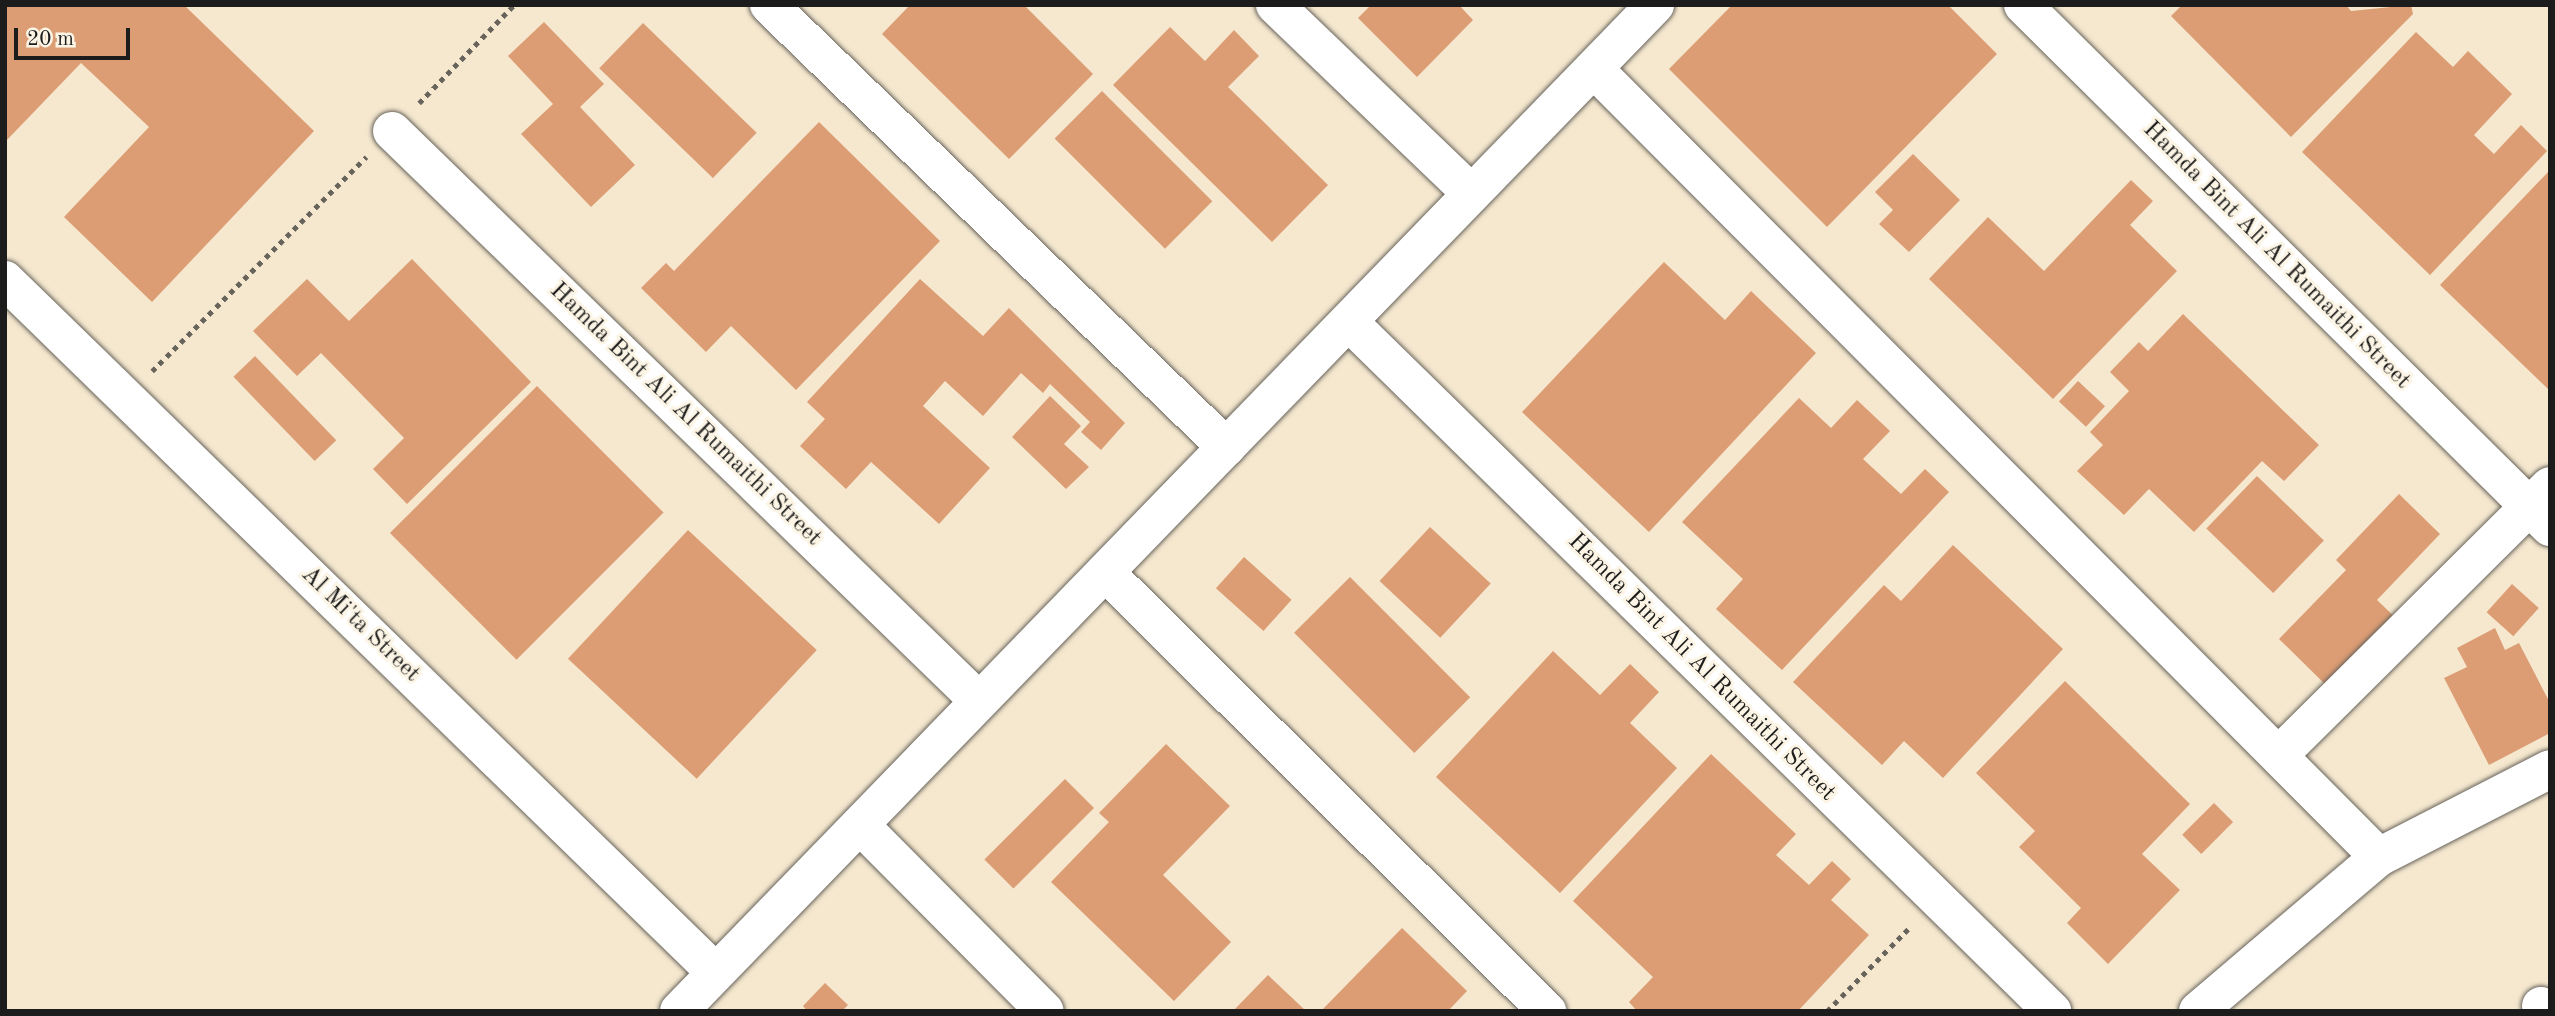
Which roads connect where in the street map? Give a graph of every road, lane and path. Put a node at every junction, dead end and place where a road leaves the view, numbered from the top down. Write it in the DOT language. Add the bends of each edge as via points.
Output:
graph roads {
  1 [pos="514,5"];
  2 [pos="769,5"];
  3 [pos="1275,5"];
  4 [pos="1655,5"];
  5 [pos="2023,5"];
  6 [pos="1595,70"];
  7 [pos="392,131"];
  8 [pos="1471,193"];
  9 [pos="5,280"];
  10 [pos="1352,324"];
  11 [pos="127,397"];
  12 [pos="1226,447"];
  13 [pos="2543,507"];
  14 [pos="1106,573"];
  15 [pos="978,700"];
  16 [pos="2280,754"];
  17 [pos="2550,769"];
  18 [pos="860,825"];
  19 [pos="2379,857"];
  20 [pos="1936,901"];
  21 [pos="714,971"];
  22 [pos="679,1011"];
  23 [pos="1045,1011"];
  24 [pos="1547,1011"];
  25 [pos="1827,1011"];
  26 [pos="2052,1011"];
  27 [pos="2198,1011"];
  1 -- 7 [label="path"];
  2 -- 12 [label="street"];
  3 -- 8 [label="street"];
  4 -- 6 [label="street"];
  5 -- 13 [label="street, Hamda Bint Ali Al Rumaithi Street"];
  6 -- 8 [label="street"];
  6 -- 16 [label="street"];
  7 -- 11 [label="path"];
  7 -- 15 [label="street, Hamda Bint Ali Al Rumaithi Street"];
  8 -- 10 [label="street"];
  9 -- 11 [label="street, Al Mi'ta Street"];
  10 -- 12 [label="street"];
  10 -- 20 [label="street, Hamda Bint Ali Al Rumaithi Street"];
  11 -- 21 [label="street, Al Mi'ta Street"];
  12 -- 14 [label="street"];
  13 -- 16 [label="street"];
  14 -- 15 [label="street"];
  14 -- 24 [label="street"];
  15 -- 18 [label="street"];
  16 -- 19 [label="street"];
  17 -- 19 [label="street"];
  18 -- 21 [label="street"];
  18 -- 23 [label="street"];
  19 -- 27 [label="street"];
  20 -- 25 [label="path"];
  20 -- 26 [label="street, Hamda Bint Ali Al Rumaithi Street"];
  21 -- 22 [label="street"];
}
